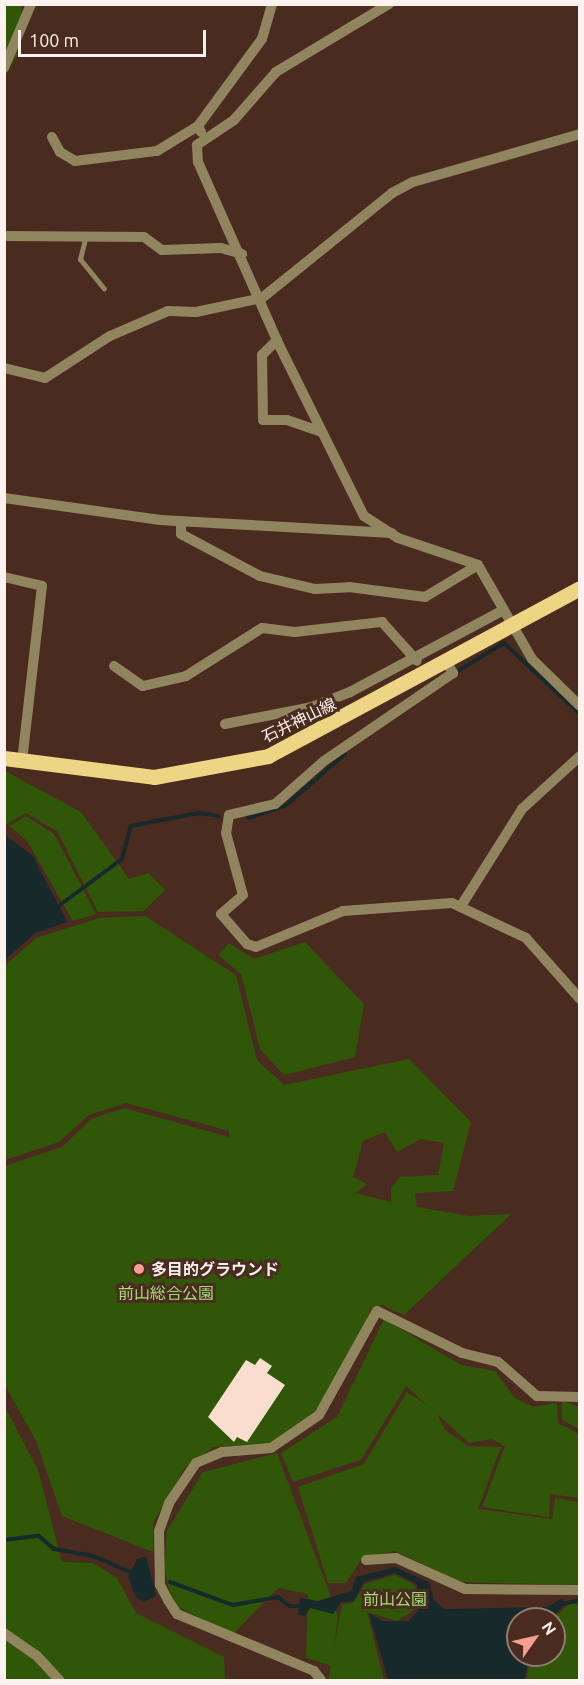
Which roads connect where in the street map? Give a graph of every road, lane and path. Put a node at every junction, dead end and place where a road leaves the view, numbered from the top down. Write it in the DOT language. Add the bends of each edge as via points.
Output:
graph roads {
  1 [pos="31,4"];
  2 [pos="272,4"];
  3 [pos="390,4"];
  4 [pos="4,68"];
  5 [pos="198,126"];
  6 [pos="579,134"];
  7 [pos="52,137"];
  8 [pos="204,138"];
  9 [pos="4,236"];
  10 [pos="85,240"];
  11 [pos="242,254"];
  12 [pos="104,289"];
  13 [pos="262,298"];
  14 [pos="277,340"];
  15 [pos="4,368"];
  16 [pos="321,432"];
  17 [pos="4,498"];
  18 [pos="181,521"];
  19 [pos="394,534"];
  20 [pos="478,565"];
  21 [pos="4,577"];
  22 [pos="579,588"];
  23 [pos="502,611"];
  24 [pos="510,627"];
  25 [pos="417,661"];
  26 [pos="447,663"];
  27 [pos="114,666"];
  28 [pos="579,706"];
  29 [pos="225,724"];
  30 [pos="579,756"];
  31 [pos="4,758"];
  32 [pos="22,761"];
  33 [pos="462,906"];
  34 [pos="579,999"];
  35 [pos="579,1397"];
  36 [pos="366,1560"];
  37 [pos="579,1590"];
  38 [pos="4,1633"];
  39 [pos="59,1680"];
  40 [pos="321,1680"];
  1 -- 4 [label="street"];
  2 -- 5 [label="street" via="262,39"];
  3 -- 8 [label="street" via="276,72 234,120"];
  5 -- 7 [label="street" via="157,151 75,161 60,152"];
  5 -- 8 [label="street"];
  6 -- 13 [label="street" via="413,182 392,193"];
  8 -- 11 [label="street" via="197,145 198,162"];
  9 -- 10 [label="street"];
  10 -- 11 [label="street" via="144,237 162,250 221,248"];
  10 -- 12 [label="lane" via="80,259"];
  11 -- 13 [label="street"];
  13 -- 14 [label="street"];
  13 -- 15 [label="street" via="196,312 168,311 110,336 45,378"];
  14 -- 16 [label="street"];
  14 -- 16 [label="street" via="262,355 263,420 287,420"];
  16 -- 19 [label="street" via="364,516"];
  17 -- 18 [label="street"];
  18 -- 19 [label="street"];
  18 -- 20 [label="street" via="181,534 260,576 315,589 350,587 425,597"];
  19 -- 20 [label="street"];
  20 -- 23 [label="street"];
  21 -- 32 [label="street" via="42,586"];
  22 -- 24 [label="main road, 石井神山線"];
  23 -- 24 [label="street"];
  23 -- 25 [label="street"];
  24 -- 26 [label="main road, 石井神山線"];
  24 -- 28 [label="street" via="532,659"];
  25 -- 27 [label="street" via="382,622 295,632 262,628 186,676 143,686"];
  25 -- 29 [label="street" via="312,707"];
  26 -- 32 [label="main road, 石井神山線" via="268,756 154,777"];
  26 -- 33 [label="street" via="453,673 324,761 275,804 229,815 226,833 243,895 221,914 247,944 256,947 343,911"];
  30 -- 33 [label="street" via="522,809"];
  31 -- 32 [label="main road, 石井神山線"];
  33 -- 34 [label="street" via="542,950"];
  35 -- 40 [label="street" via="537,1396 498,1362 462,1353 377,1311 320,1415 271,1448 222,1452 196,1463 169,1503 159,1531 160,1585 168,1600 177,1614 314,1671"];
  36 -- 37 [label="street" via="396,1558 465,1589"];
  38 -- 39 [label="street" via="36,1655"];
}
